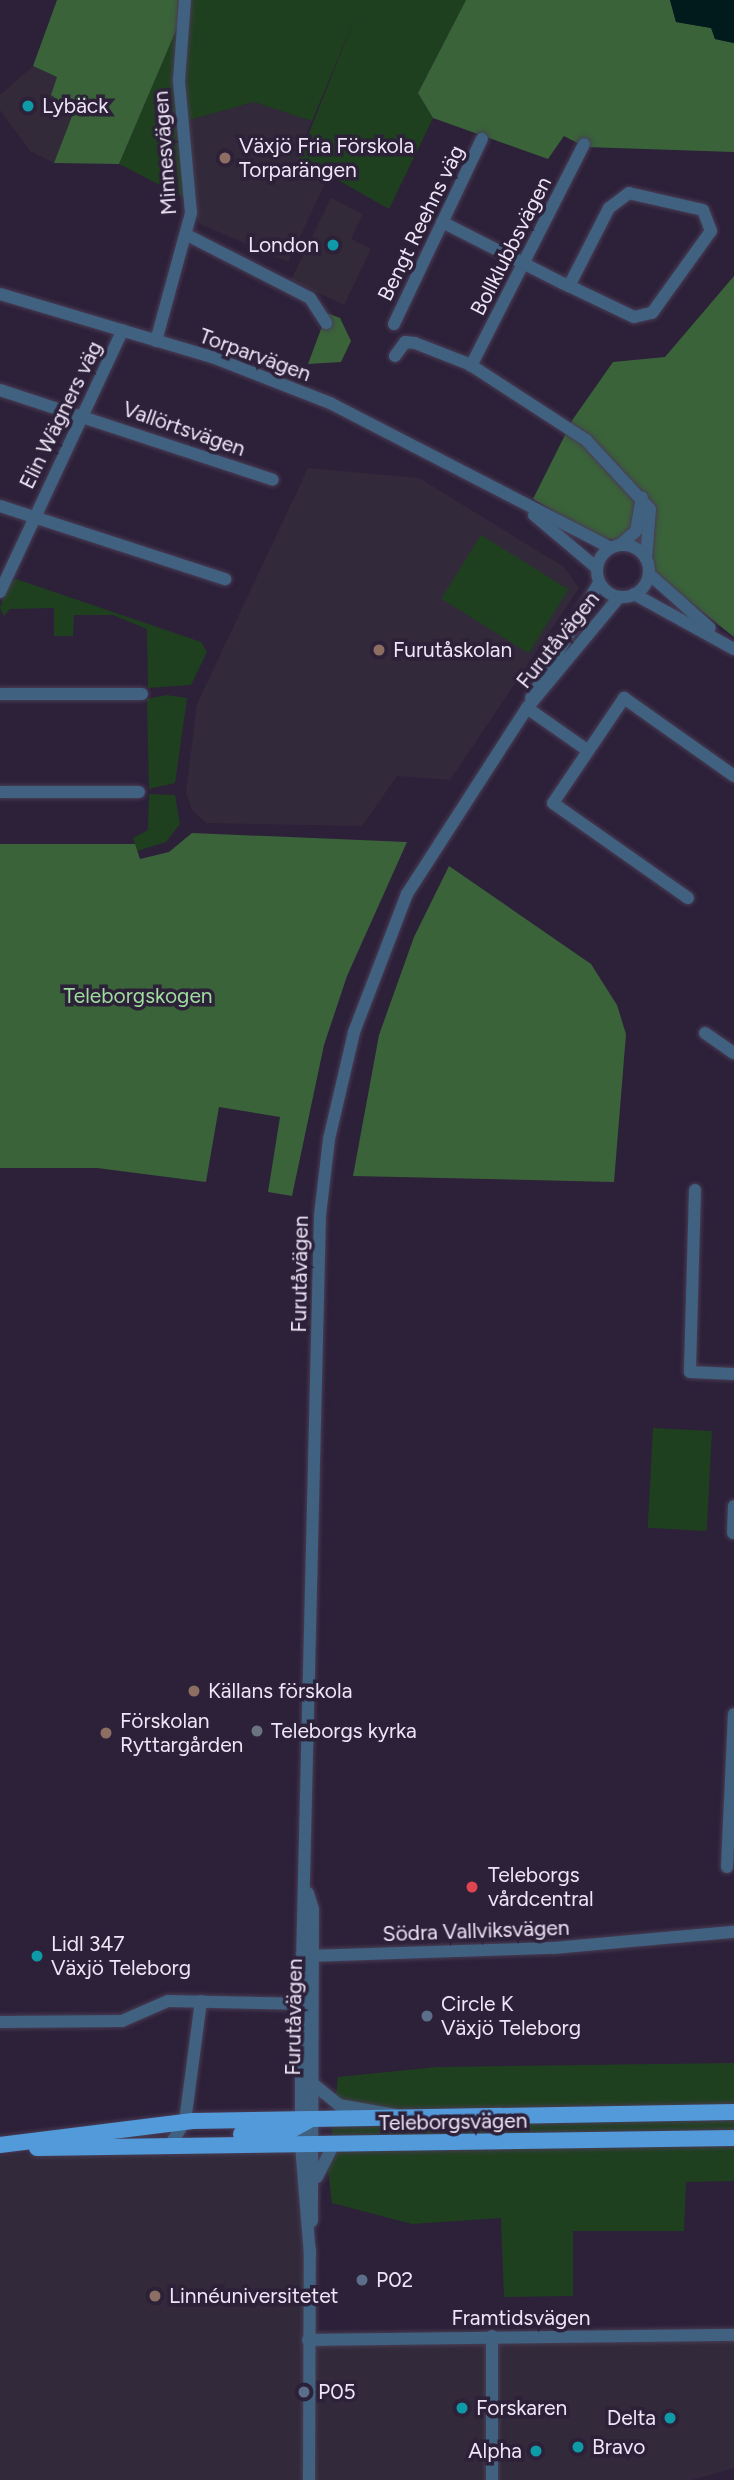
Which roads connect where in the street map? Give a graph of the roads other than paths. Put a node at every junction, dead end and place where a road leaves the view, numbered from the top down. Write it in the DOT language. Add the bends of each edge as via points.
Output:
graph roads {
  1 [pos="185,0"];
  2 [pos="482,139"];
  3 [pos="584,144"];
  4 [pos="442,222"];
  5 [pos="187,234"];
  6 [pos="524,262"];
  7 [pos="569,286"];
  8 [pos="0,294"];
  9 [pos="326,323"];
  10 [pos="394,324"];
  11 [pos="123,330"];
  12 [pos="156,341"];
  13 [pos="395,356"];
  14 [pos="471,366"];
  15 [pos="0,390"];
  16 [pos="82,414"];
  17 [pos="274,480"];
  18 [pos="484,481"];
  19 [pos="642,498"];
  20 [pos="0,506"];
  21 [pos="34,516"];
  22 [pos="615,547"];
  23 [pos="646,559"];
  24 [pos="597,568"];
  25 [pos="649,574"];
  26 [pos="225,579"];
  27 [pos="600,583"];
  28 [pos="0,593"];
  29 [pos="634,594"];
  30 [pos="619,597"];
  31 [pos="734,649"];
  32 [pos="0,694"];
  33 [pos="142,694"];
  34 [pos="527,708"];
  35 [pos="587,750"];
  36 [pos="734,776"];
  37 [pos="0,792"];
  38 [pos="139,792"];
  39 [pos="688,898"];
  40 [pos="705,1033"];
  41 [pos="734,1053"];
  42 [pos="695,1190"];
  43 [pos="734,1374"];
  44 [pos="734,1506"];
  45 [pos="733,1532"];
  46 [pos="733,1714"];
  47 [pos="727,1867"];
  48 [pos="734,1932"];
  49 [pos="308,1956"];
  50 [pos="201,2001"];
  51 [pos="307,2004"];
  52 [pos="0,2022"];
  53 [pos="312,2082"];
  54 [pos="734,2112"];
  55 [pos="399,2116"];
  56 [pos="185,2121"];
  57 [pos="304,2122"];
  58 [pos="734,2138"];
  59 [pos="172,2142"];
  60 [pos="3,2145"];
  61 [pos="306,2145"];
  62 [pos="333,2145"];
  63 [pos="312,2205"];
  64 [pos="310,2255"];
  65 [pos="734,2335"];
  66 [pos="492,2336"];
  67 [pos="309,2340"];
  68 [pos="309,2480"];
  69 [pos="492,2480"];
  1 -- 5 [label="street, Minnesvägen" via="179,80 191,213"];
  2 -- 4 [label="street, Bengt Reehns väg"];
  3 -- 6 [label="street, Bollklubbsvägen"];
  4 -- 6 [label="street"];
  4 -- 10 [label="street, Bengt Reehns väg"];
  5 -- 9 [label="street" via="310,298"];
  5 -- 12 [label="street, Minnesvägen"];
  6 -- 7 [label="street"];
  6 -- 14 [label="street, Bollklubbsvägen"];
  7 -- 7 [label="street" via="634,317 652,313 711,231 703,210 629,193 609,208"];
  8 -- 11 [label="street, Torparvägen"];
  11 -- 12 [label="street, Torparvägen"];
  11 -- 16 [label="street, Elin Wägners väg"];
  12 -- 18 [label="street, Torparvägen" via="330,403"];
  13 -- 14 [label="street" via="405,342 415,343"];
  14 -- 19 [label="street" via="586,440"];
  15 -- 16 [label="street, Vallörtsvägen"];
  16 -- 17 [label="street, Vallörtsvägen"];
  16 -- 21 [label="street, Elin Wägners väg"];
  18 -- 22 [label="street, Torparvägen"];
  18 -- 24 [label="street, Torparvägen"];
  19 -- 22 [label="street" via="636,531"];
  19 -- 23 [label="street" via="653,523"];
  20 -- 21 [label="street"];
  21 -- 26 [label="street"];
  21 -- 28 [label="street, Elin Wägners väg"];
  22 -- 23 [label="street"];
  22 -- 24 [label="street"];
  23 -- 25 [label="street"];
  24 -- 27 [label="street"];
  25 -- 29 [label="street"];
  25 -- 31 [label="street"];
  27 -- 30 [label="street"];
  27 -- 34 [label="street, Furutåvägen"];
  29 -- 30 [label="street"];
  29 -- 31 [label="street"];
  30 -- 34 [label="street, Furutåvägen"];
  32 -- 33 [label="street"];
  34 -- 35 [label="street"];
  34 -- 49 [label="street, Furutåvägen" via="407,894 354,1032 329,1139 320,1214"];
  35 -- 36 [label="street" via="624,698"];
  35 -- 39 [label="street" via="553,803"];
  37 -- 38 [label="street"];
  40 -- 41 [label="street"];
  42 -- 43 [label="street" via="690,1369"];
  44 -- 45 [label="street"];
  46 -- 47 [label="street"];
  48 -- 49 [label="street, Södra Vallviksvägen" via="552,1948"];
  49 -- 51 [label="street, Furutåvägen"];
  50 -- 51 [label="street"];
  50 -- 52 [label="street" via="168,2001 122,2021"];
  50 -- 56 [label="street"];
  51 -- 53 [label="street, Furutåvägen"];
  51 -- 57 [label="street, Furutåvägen"];
  53 -- 55 [label="street" via="339,2105"];
  53 -- 57 [label="street, Furutåvägen"];
  54 -- 55 [label="main road, Teleborgsvägen"];
  55 -- 57 [label="main road, Teleborgsvägen"];
  56 -- 57 [label="main road, Teleborgsvägen"];
  56 -- 59 [label="street"];
  56 -- 60 [label="main road, Teleborgsvägen"];
  57 -- 59 [label="main road, Teleborgsvägen"];
  57 -- 61 [label="street, Furutåvägen"];
  58 -- 62 [label="main road, Teleborgsvägen"];
  59 -- 60 [label="main road, Teleborgsvägen"];
  59 -- 61 [label="main road, Teleborgsvägen"];
  61 -- 62 [label="main road, Teleborgsvägen"];
  61 -- 63 [label="street"];
  61 -- 64 [label="street"];
  62 -- 63 [label="street" via="320,2163"];
  63 -- 64 [label="street"];
  64 -- 67 [label="street"];
  65 -- 66 [label="street, Framtidsvägen"];
  66 -- 67 [label="street, Framtidsvägen"];
  66 -- 69 [label="street"];
  67 -- 68 [label="street"];
}
